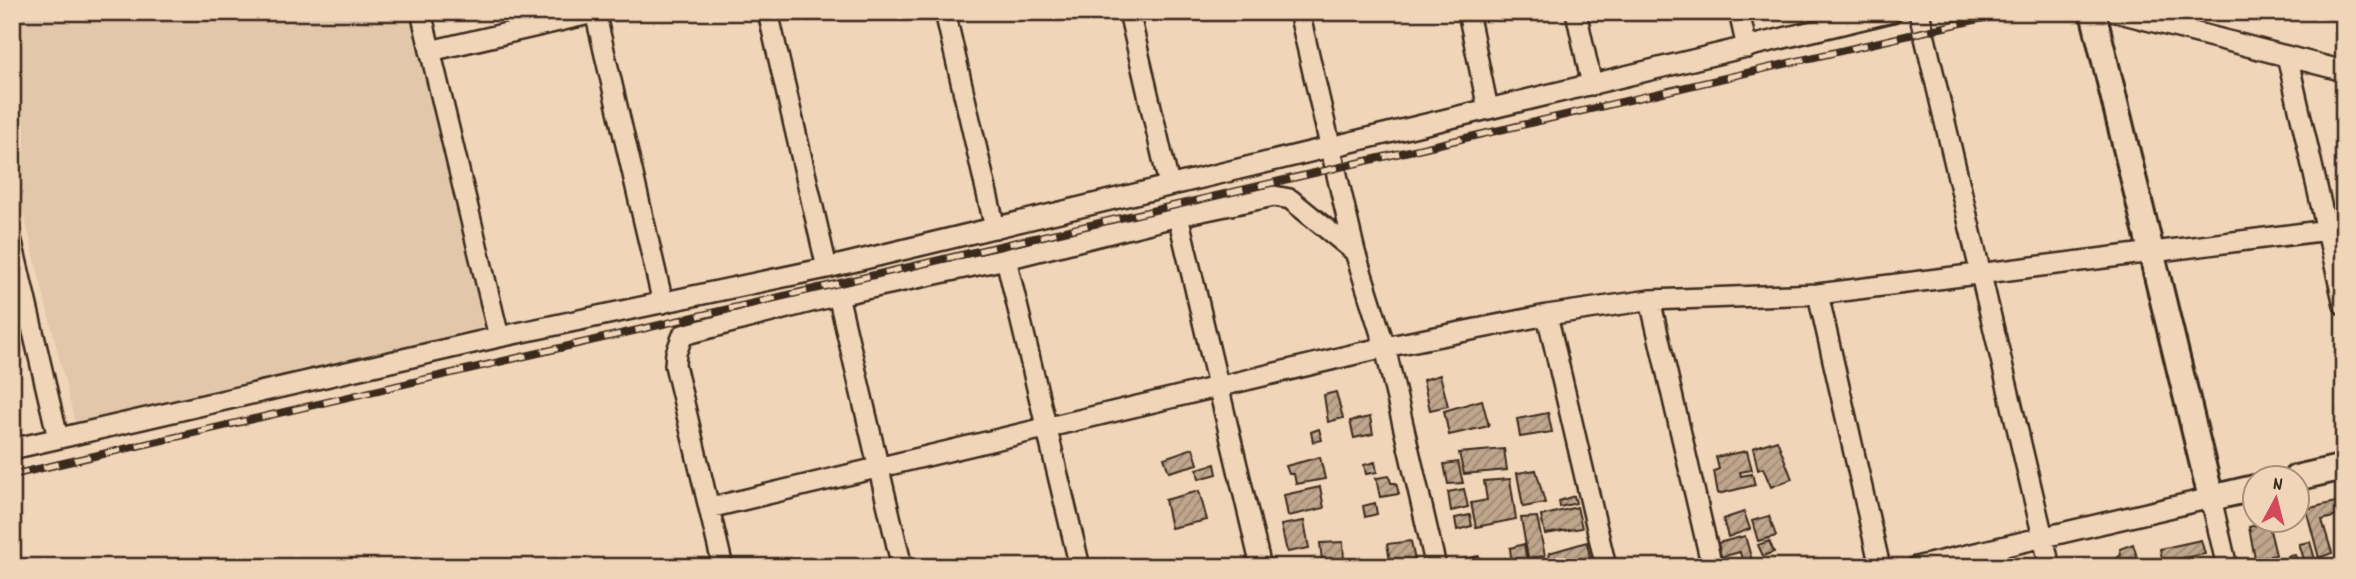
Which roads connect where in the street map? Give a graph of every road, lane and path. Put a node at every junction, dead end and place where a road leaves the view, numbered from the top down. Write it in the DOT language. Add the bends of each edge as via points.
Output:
graph roads {
  1 [pos="422,12"];
  2 [pos="597,12"];
  3 [pos="768,12"];
  4 [pos="945,12"];
  5 [pos="1129,12"];
  6 [pos="1299,12"];
  7 [pos="1468,12"];
  8 [pos="1576,12"];
  9 [pos="1739,12"];
  10 [pos="1892,12"];
  11 [pos="1919,12"];
  12 [pos="2093,12"];
  13 [pos="2116,12"];
  14 [pos="1747,48"];
  15 [pos="430,51"];
  16 [pos="2287,56"];
  17 [pos="2344,71"];
  18 [pos="1592,85"];
  19 [pos="1488,110"];
  20 [pos="1330,146"];
  21 [pos="1169,184"];
  22 [pos="1178,216"];
  23 [pos="995,228"];
  24 [pos="2335,229"];
  25 [pos="12,242"];
  26 [pos="1355,251"];
  27 [pos="2151,252"];
  28 [pos="1006,259"];
  29 [pos="827,268"];
  30 [pos="1982,274"];
  31 [pos="1818,294"];
  32 [pos="838,295"];
  33 [pos="1650,300"];
  34 [pos="663,303"];
  35 [pos="2344,305"];
  36 [pos="1547,315"];
  37 [pos="499,337"];
  38 [pos="1385,347"];
  39 [pos="1218,387"];
  40 [pos="1048,428"];
  41 [pos="58,438"];
  42 [pos="12,449"];
  43 [pos="2344,467"];
  44 [pos="879,468"];
  45 [pos="2310,475"];
  46 [pos="2240,491"];
  47 [pos="2211,498"];
  48 [pos="709,508"];
  49 [pos="2043,537"];
  50 [pos="723,567"];
  51 [pos="902,567"];
  52 [pos="1080,567"];
  53 [pos="1261,567"];
  54 [pos="1436,567"];
  55 [pos="1606,567"];
  56 [pos="1712,567"];
  57 [pos="1880,567"];
  58 [pos="1916,567"];
  59 [pos="2050,567"];
  60 [pos="2227,567"];
  1 -- 15 [label="street"];
  2 -- 15 [label="street"];
  2 -- 34 [label="street"];
  3 -- 29 [label="street"];
  4 -- 23 [label="street"];
  5 -- 21 [label="street"];
  6 -- 20 [label="street"];
  7 -- 19 [label="street"];
  8 -- 18 [label="street"];
  9 -- 14 [label="street"];
  10 -- 14 [label="street"];
  11 -- 30 [label="street"];
  12 -- 27 [label="street"];
  13 -- 16 [label="street"];
  14 -- 18 [label="street"];
  15 -- 37 [label="street"];
  16 -- 17 [label="street"];
  16 -- 24 [label="street"];
  18 -- 19 [label="street"];
  19 -- 20 [label="street"];
  20 -- 21 [label="street"];
  20 -- 26 [label="street"];
  21 -- 23 [label="street"];
  22 -- 26 [label="street" via="1274,196 1290,199"];
  22 -- 28 [label="street"];
  22 -- 39 [label="street"];
  23 -- 29 [label="street"];
  24 -- 27 [label="street"];
  24 -- 35 [label="street"];
  25 -- 41 [label="street"];
  26 -- 38 [label="street"];
  27 -- 30 [label="street"];
  27 -- 47 [label="street"];
  28 -- 32 [label="street"];
  28 -- 40 [label="street"];
  29 -- 34 [label="street"];
  30 -- 31 [label="street"];
  30 -- 49 [label="street"];
  31 -- 33 [label="street"];
  31 -- 57 [label="street"];
  32 -- 44 [label="street"];
  32 -- 48 [label="street" via="683,335 676,365"];
  33 -- 36 [label="street"];
  33 -- 56 [label="street"];
  34 -- 37 [label="street"];
  36 -- 38 [label="street"];
  36 -- 55 [label="street"];
  37 -- 41 [label="street"];
  38 -- 39 [label="street"];
  38 -- 54 [label="street"];
  39 -- 40 [label="street"];
  39 -- 53 [label="street"];
  40 -- 44 [label="street"];
  40 -- 52 [label="street"];
  41 -- 42 [label="street"];
  43 -- 45 [label="street"];
  44 -- 48 [label="street"];
  44 -- 51 [label="street"];
  46 -- 47 [label="street"];
  47 -- 49 [label="street"];
  47 -- 60 [label="street"];
  48 -- 50 [label="street"];
  49 -- 58 [label="street"];
  49 -- 59 [label="street"];
}
